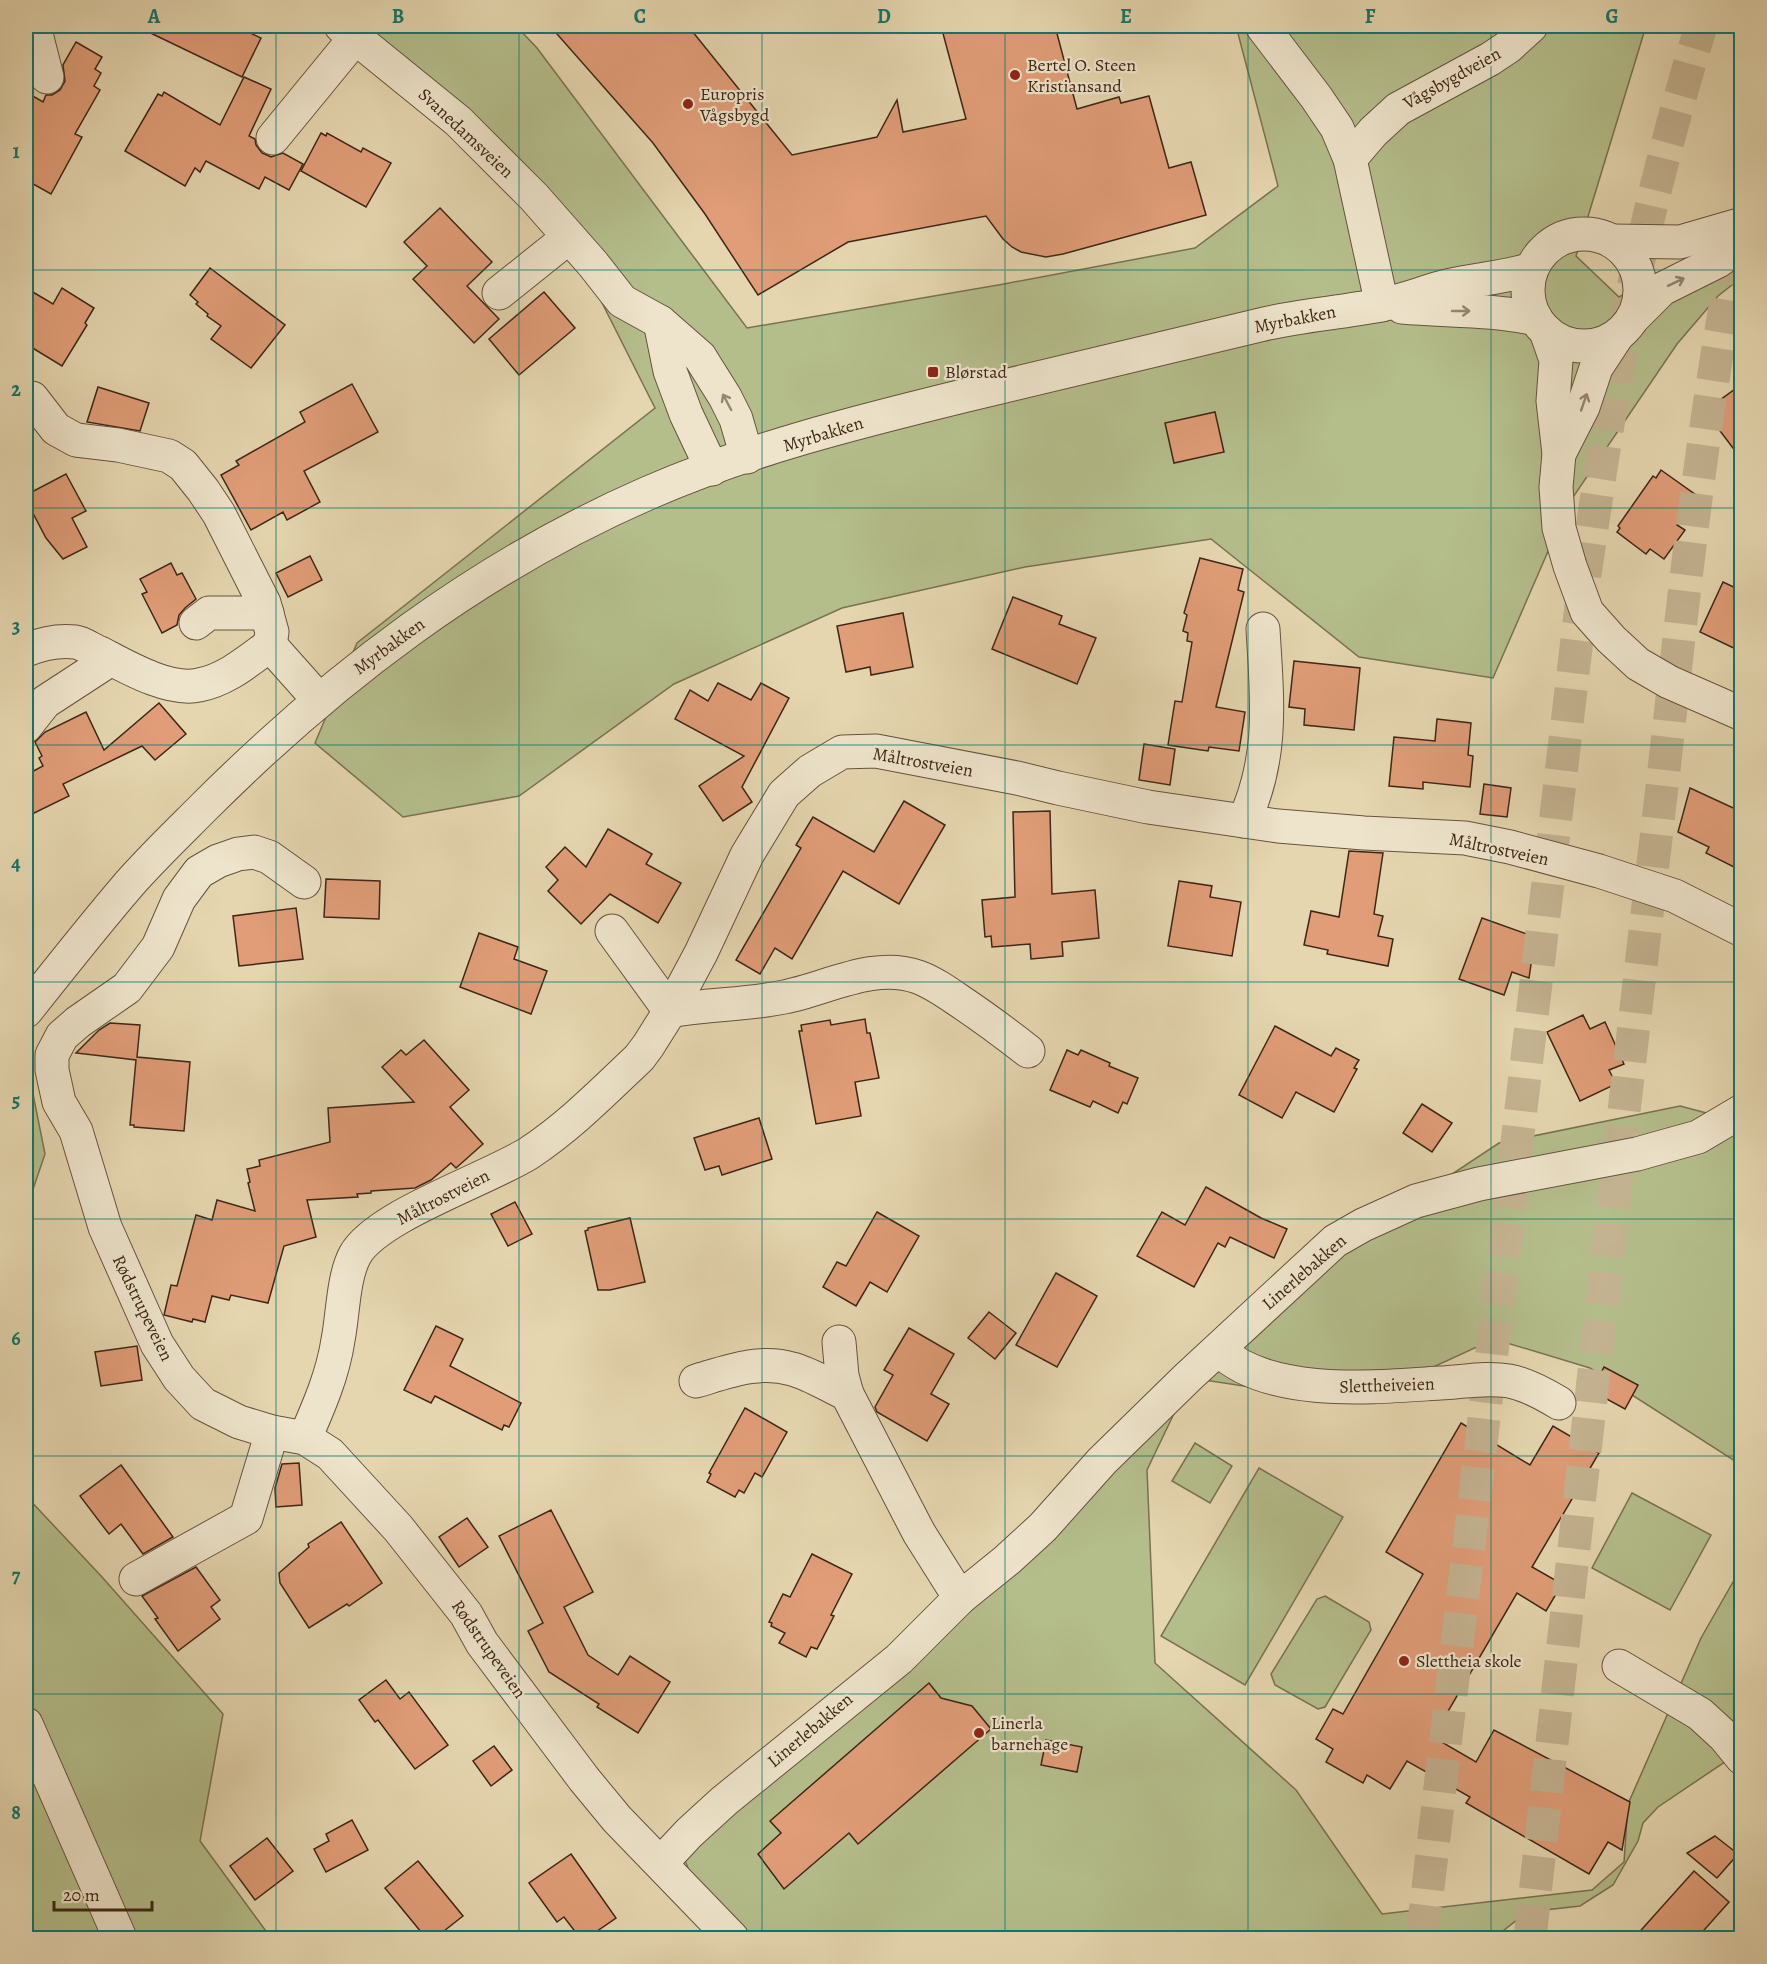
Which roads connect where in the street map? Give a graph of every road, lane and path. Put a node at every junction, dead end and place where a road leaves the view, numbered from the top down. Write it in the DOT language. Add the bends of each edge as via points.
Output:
graph roads {
  1 [pos="34,26"];
  2 [pos="1262,26"];
  3 [pos="1531,26"];
  4 [pos="348,32"];
  5 [pos="47,78"];
  6 [pos="273,138"];
  7 [pos="1350,159"];
  8 [pos="1742,224"];
  9 [pos="569,237"];
  10 [pos="1612,241"];
  11 [pos="1742,244"];
  12 [pos="1532,269"];
  13 [pos="499,293"];
  14 [pos="1382,305"];
  15 [pos="660,322"];
  16 [pos="1541,325"];
  17 [pos="1625,328"];
  18 [pos="32,399"];
  19 [pos="1559,454"];
  20 [pos="747,457"];
  21 [pos="712,469"];
  22 [pos="267,614"];
  23 [pos="196,623"];
  24 [pos="1263,630"];
  25 [pos="270,645"];
  26 [pos="26,650"];
  27 [pos="111,659"];
  28 [pos="319,700"];
  29 [pos="1742,714"];
  30 [pos="26,726"];
  31 [pos="1244,821"];
  32 [pos="304,882"];
  33 [pos="1742,930"];
  34 [pos="612,931"];
  35 [pos="26,1011"];
  36 [pos="670,1011"];
  37 [pos="1028,1051"];
  38 [pos="1742,1111"];
  39 [pos="839,1342"];
  40 [pos="1219,1350"];
  41 [pos="696,1381"];
  42 [pos="847,1394"];
  43 [pos="1559,1403"];
  44 [pos="272,1432"];
  45 [pos="305,1438"];
  46 [pos="136,1579"];
  47 [pos="960,1598"];
  48 [pos="1619,1666"];
  49 [pos="26,1724"];
  50 [pos="1742,1758"];
  51 [pos="660,1863"];
  52 [pos="120,1938"];
  53 [pos="732,1938"];
  1 -- 5 [label="street"];
  2 -- 7 [label="street" via="1337,128"];
  3 -- 7 [label="street, Vågsbygdveien" via="1490,59 1398,109"];
  4 -- 6 [label="street, Svanedamsveien"];
  4 -- 9 [label="street, Svanedamsveien" via="458,121"];
  7 -- 14 [label="street"];
  8 -- 10 [label="street" via="1680,242"];
  9 -- 13 [label="street"];
  9 -- 15 [label="street, Svanedamsveien" via="622,301"];
  10 -- 12 [label="street" via="1589,234 1566,237 1545,249"];
  10 -- 17 [label="street" via="1630,257 1639,277 1640,299"];
  17 -- 11 [label="street, one-way" via="1662,289 1718,261"];
  12 -- 14 [label="street, Myrbakken" via="1513,276 1447,286"];
  12 -- 16 [label="street" via="1528,295"];
  14 -- 16 [label="street, Myrbakken, one-way" via="1485,310"];
  14 -- 20 [label="street, Myrbakken" via="1273,322 891,414"];
  20 -- 15 [label="street, Svanedamsveien, one-way" via="736,419 700,357"];
  15 -- 21 [label="street" via="670,371"];
  16 -- 17 [label="street" via="1558,340 1584,346 1597,345"];
  16 -- 19 [label="street" via="1556,360 1553,401"];
  19 -- 17 [label="street, one-way" via="1583,407 1596,368"];
  18 -- 22 [label="street" via="56,429 76,440 169,456 183,465 219,514"];
  19 -- 29 [label="street" via="1559,528 1587,612 1638,664"];
  20 -- 21 [label="street, Myrbakken"];
  21 -- 28 [label="street, Myrbakken" via="650,492 510,564 376,653"];
  22 -- 23 [label="street" via="209,613"];
  22 -- 25 [label="street" via="272,632"];
  24 -- 31 [label="street" via="1267,741 1254,799"];
  25 -- 27 [label="street" via="236,669 197,686 155,679"];
  25 -- 28 [label="street"];
  26 -- 27 [label="street" via="42,643 76,642"];
  27 -- 30 [label="street" via="45,702"];
  28 -- 35 [label="street, Myrbakken" via="242,769 134,880"];
  31 -- 33 [label="street, Måltrostveien" via="1465,838 1510,847 1675,896"];
  31 -- 36 [label="street, Måltrostveien" via="1148,807 876,751 842,752 810,771 784,794 747,855"];
  32 -- 44 [label="street, Rødstrupeveien" via="269,857 254,852 218,861 199,872 179,898 158,947 127,988 62,1036 52,1055 58,1102 76,1131 105,1227 157,1344 179,1378 203,1404 239,1422"];
  34 -- 36 [label="street"];
  36 -- 37 [label="street" via="785,997 896,972 941,988"];
  36 -- 45 [label="street, Måltrostveien" via="639,1058 561,1130 528,1154 411,1212 362,1244 351,1265 332,1369"];
  38 -- 40 [label="street, Linerlebakken" via="1698,1137 1636,1154 1479,1184 1387,1213 1335,1241"];
  39 -- 42 [label="street"];
  40 -- 43 [label="street, Slettheiveien" via="1231,1362 1302,1384 1334,1387 1509,1381"];
  40 -- 47 [label="street, Linerlebakken" via="1102,1461 1043,1527"];
  41 -- 42 [label="street" via="741,1367 777,1365"];
  42 -- 47 [label="street" via="919,1533"];
  44 -- 45 [label="street, Rødstrupeveien"];
  44 -- 46 [label="street" via="246,1518"];
  45 -- 51 [label="street, Rødstrupeveien" via="330,1454 398,1528 466,1614 482,1643 584,1779"];
  47 -- 51 [label="street, Linerlebakken" via="899,1659 724,1802"];
  48 -- 50 [label="street" via="1700,1714"];
  49 -- 52 [label="street"];
  51 -- 53 [label="street, Rødstrupeveien"];
}
